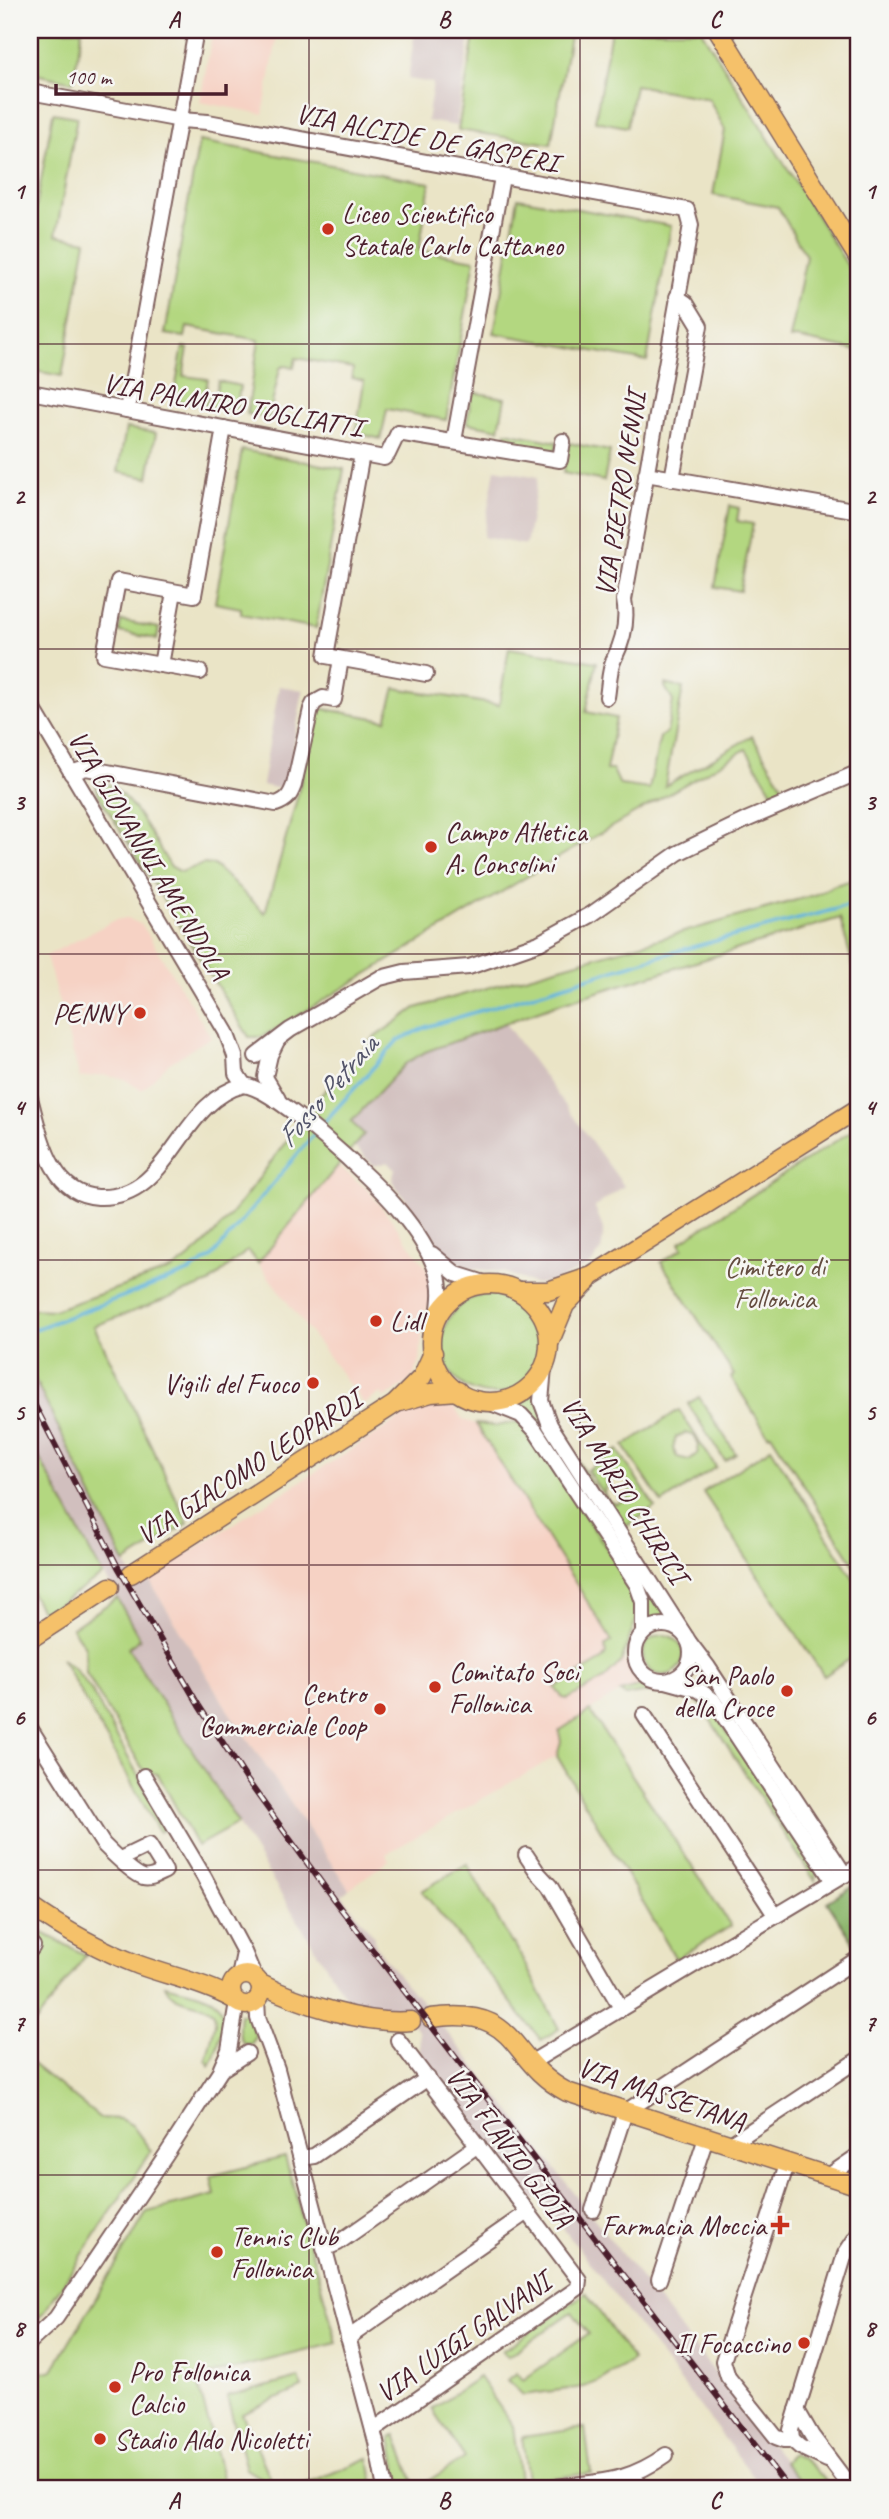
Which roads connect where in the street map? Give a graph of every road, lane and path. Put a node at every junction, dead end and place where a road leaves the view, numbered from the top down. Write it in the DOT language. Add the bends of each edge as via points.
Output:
graph roads {
  1 [pos="196,30"];
  2 [pos="718,30"];
  3 [pos="30,92"];
  4 [pos="181,120"];
  5 [pos="502,177"];
  6 [pos="689,213"];
  7 [pos="859,259"];
  8 [pos="677,298"];
  9 [pos="30,392"];
  10 [pos="127,410"];
  11 [pos="224,428"];
  12 [pos="454,441"];
  13 [pos="564,441"];
  14 [pos="362,454"];
  15 [pos="646,474"];
  16 [pos="672,478"];
  17 [pos="859,511"];
  18 [pos="174,592"];
  19 [pos="341,659"];
  20 [pos="161,665"];
  21 [pos="200,672"];
  22 [pos="426,674"];
  23 [pos="607,697"];
  24 [pos="30,703"];
  25 [pos="859,772"];
  26 [pos="71,773"];
  27 [pos="226,1032"];
  28 [pos="278,1038"];
  29 [pos="253,1055"];
  30 [pos="237,1065"];
  31 [pos="266,1072"];
  32 [pos="249,1086"];
  33 [pos="30,1098"];
  34 [pos="279,1101"];
  35 [pos="859,1102"];
  36 [pos="852,1112"];
  37 [pos="425,1247"];
  38 [pos="592,1276"];
  39 [pos="488,1284"];
  40 [pos="518,1291"];
  41 [pos="438,1316"];
  42 [pos="549,1344"];
  43 [pos="433,1353"];
  44 [pos="544,1368"];
  45 [pos="458,1391"];
  46 [pos="488,1402"];
  47 [pos="395,1404"];
  48 [pos="131,1574"];
  49 [pos="110,1587"];
  50 [pos="643,1633"];
  51 [pos="687,1638"];
  52 [pos="30,1639"];
  53 [pos="666,1681"];
  54 [pos="644,1715"];
  55 [pos="30,1728"];
  56 [pos="144,1776"];
  57 [pos="526,1855"];
  58 [pos="120,1859"];
  59 [pos="859,1866"];
  60 [pos="839,1878"];
  61 [pos="30,1906"];
  62 [pos="775,1915"];
  63 [pos="30,1943"];
  64 [pos="30,1950"];
  65 [pos="859,1958"];
  66 [pos="202,1984"];
  67 [pos="251,1986"];
  68 [pos="236,2001"];
  69 [pos="621,2008"];
  70 [pos="431,2018"];
  71 [pos="411,2021"];
  72 [pos="264,2038"];
  73 [pos="231,2039"];
  74 [pos="398,2040"];
  75 [pos="250,2052"];
  76 [pos="859,2059"];
  77 [pos="532,2062"];
  78 [pos="221,2070"];
  79 [pos="428,2078"];
  80 [pos="280,2079"];
  81 [pos="625,2112"];
  82 [pos="706,2138"];
  83 [pos="478,2145"];
  84 [pos="729,2145"];
  85 [pos="859,2155"];
  86 [pos="300,2158"];
  87 [pos="786,2164"];
  88 [pos="827,2177"];
  89 [pos="858,2187"];
  90 [pos="593,2210"];
  91 [pos="528,2212"];
  92 [pos="859,2233"];
  93 [pos="324,2249"];
  94 [pos="859,2256"];
  95 [pos="842,2267"];
  96 [pos="659,2280"];
  97 [pos="580,2284"];
  98 [pos="348,2338"];
  99 [pos="30,2342"];
  100 [pos="797,2410"];
  101 [pos="373,2430"];
  102 [pos="792,2440"];
  103 [pos="666,2455"];
  104 [pos="830,2461"];
  105 [pos="631,2476"];
  106 [pos="596,2486"];
  107 [pos="385,2489"];
  108 [pos="543,2489"];
  109 [pos="645,2489"];
  110 [pos="852,2489"];
  1 -- 4 [label="street"];
  2 -- 7 [label="main road"];
  3 -- 4 [label="street, VIA ALCIDE DE GASPERI"];
  4 -- 5 [label="street, VIA ALCIDE DE GASPERI"];
  4 -- 10 [label="street"];
  5 -- 6 [label="street, VIA ALCIDE DE GASPERI" via="684,208"];
  5 -- 12 [label="street"];
  6 -- 8 [label="street, VIA PIETRO NENNI" via="691,225"];
  8 -- 15 [label="street, VIA PIETRO NENNI"];
  8 -- 16 [label="street, VIA PIETRO NENNI" via="686,303 700,326"];
  9 -- 10 [label="street, VIA PALMIRO TOGLIATTI"];
  10 -- 11 [label="street, VIA PALMIRO TOGLIATTI"];
  11 -- 14 [label="street, VIA PALMIRO TOGLIATTI"];
  11 -- 18 [label="street" via="194,595"];
  12 -- 13 [label="street, VIA PALMIRO TOGLIATTI" via="560,460"];
  12 -- 14 [label="street, VIA PALMIRO TOGLIATTI" via="398,433 384,458"];
  14 -- 19 [label="street" via="326,656"];
  15 -- 16 [label="street"];
  15 -- 23 [label="street, VIA PIETRO NENNI" via="624,600 620,652 614,660"];
  16 -- 17 [label="street"];
  18 -- 20 [label="street"];
  18 -- 20 [label="street" via="118,581 104,655"];
  19 -- 22 [label="street"];
  19 -- 26 [label="street" via="334,700 323,698 314,703 294,785 282,802 86,768"];
  20 -- 21 [label="street"];
  24 -- 26 [label="street, VIA GIOVANNI AMENDOLA"];
  25 -- 28 [label="street" via="678,853 576,923 531,946 469,967 380,978"];
  26 -- 27 [label="street, VIA GIOVANNI AMENDOLA"];
  27 -- 29 [label="street, VIA GIOVANNI AMENDOLA"];
  27 -- 30 [label="street, VIA GIOVANNI AMENDOLA"];
  28 -- 29 [label="street"];
  28 -- 31 [label="street"];
  29 -- 30 [label="street"];
  29 -- 31 [label="street, VIA GIOVANNI AMENDOLA" via="264,1062"];
  30 -- 32 [label="street, VIA GIOVANNI AMENDOLA" via="237,1078"];
  31 -- 32 [label="street" via="261,1082"];
  31 -- 34 [label="street, VIA GIOVANNI AMENDOLA"];
  32 -- 33 [label="street" via="223,1092 201,1111 148,1181 112,1198 83,1194 57,1172 45,1153"];
  32 -- 34 [label="street, VIA GIOVANNI AMENDOLA"];
  34 -- 37 [label="street, VIA GIOVANNI AMENDOLA" via="390,1200"];
  35 -- 36 [label="main road"];
  36 -- 38 [label="main road"];
  37 -- 39 [label="street, VIA GIOVANNI AMENDOLA" via="456,1274"];
  37 -- 41 [label="street, VIA GIOVANNI AMENDOLA" via="439,1281"];
  38 -- 40 [label="main road" via="548,1291"];
  38 -- 42 [label="main road" via="565,1305"];
  39 -- 40 [label="main road"];
  39 -- 41 [label="main road" via="461,1292"];
  40 -- 42 [label="main road" via="541,1313"];
  41 -- 43 [label="main road, VIA GIACOMO LEOPARDI"];
  42 -- 44 [label="main road"];
  43 -- 45 [label="main road" via="441,1374"];
  43 -- 47 [label="main road, VIA GIACOMO LEOPARDI" via="422,1377"];
  44 -- 46 [label="main road" via="520,1393"];
  44 -- 51 [label="street, VIA MARIO CHIRICI" via="541,1401 550,1425"];
  45 -- 46 [label="main road, VIA GIACOMO LEOPARDI"];
  45 -- 47 [label="main road, VIA GIACOMO LEOPARDI"];
  46 -- 50 [label="street, VIA MARIO CHIRICI" via="521,1415 536,1430 637,1585 643,1602"];
  47 -- 48 [label="main road, VIA GIACOMO LEOPARDI"];
  49 -- 52 [label="main road"];
  50 -- 51 [label="street, VIA MARIO CHIRICI" via="664,1625 675,1627"];
  50 -- 53 [label="street, VIA MARIO CHIRICI" via="636,1647 638,1664 650,1678"];
  51 -- 53 [label="street" via="691,1658 687,1668"];
  51 -- 60 [label="street, VIA MARIO CHIRICI"];
  53 -- 60 [label="street, VIA MARIO CHIRICI" via="699,1690 712,1700"];
  54 -- 62 [label="street"];
  55 -- 58 [label="street" via="103,1844"];
  56 -- 67 [label="street" via="244,1952"];
  57 -- 69 [label="street" via="550,1886"];
  59 -- 60 [label="street"];
  60 -- 62 [label="street"];
  61 -- 66 [label="main road" via="114,1954"];
  62 -- 69 [label="street"];
  63 -- 64 [label="street"];
  65 -- 81 [label="street"];
  66 -- 67 [label="main road"];
  66 -- 68 [label="main road"];
  67 -- 68 [label="main road" via="232,1992"];
  67 -- 71 [label="main road" via="372,2020"];
  67 -- 72 [label="street"];
  68 -- 73 [label="street"];
  69 -- 77 [label="street"];
  70 -- 77 [label="main road, VIA MASSETANA" via="463,2015 489,2022 508,2034"];
  72 -- 75 [label="street" via="261,2046"];
  72 -- 80 [label="street"];
  73 -- 75 [label="street" via="234,2047"];
  73 -- 78 [label="street"];
  74 -- 79 [label="street, VIA FLAVIO GIOIA"];
  75 -- 78 [label="street"];
  75 -- 80 [label="street" via="270,2065"];
  76 -- 84 [label="street"];
  77 -- 81 [label="main road, VIA MASSETANA" via="559,2087"];
  78 -- 99 [label="street" via="56,2318"];
  79 -- 83 [label="street, VIA FLAVIO GIOIA"];
  79 -- 86 [label="street" via="314,2156"];
  80 -- 86 [label="street"];
  81 -- 82 [label="main road, VIA MASSETANA"];
  81 -- 90 [label="street"];
  82 -- 84 [label="main road, VIA MASSETANA"];
  82 -- 96 [label="street"];
  83 -- 91 [label="street, VIA FLAVIO GIOIA"];
  83 -- 93 [label="street"];
  84 -- 87 [label="main road, VIA MASSETANA"];
  85 -- 88 [label="street"];
  86 -- 93 [label="street"];
  87 -- 88 [label="main road, VIA MASSETANA"];
  87 -- 102 [label="street" via="723,2361 728,2377 776,2437"];
  88 -- 89 [label="main road, VIA MASSETANA"];
  91 -- 97 [label="street, VIA FLAVIO GIOIA"];
  91 -- 98 [label="street"];
  92 -- 95 [label="street" via="849,2245"];
  93 -- 98 [label="street"];
  94 -- 95 [label="street"];
  95 -- 100 [label="street"];
  97 -- 101 [label="street, VIA LUIGI GALVANI"];
  98 -- 101 [label="street"];
  100 -- 102 [label="street"];
  100 -- 104 [label="street"];
  101 -- 107 [label="street"];
  102 -- 104 [label="street"];
  103 -- 105 [label="street"];
  104 -- 110 [label="street"];
  105 -- 106 [label="street"];
  105 -- 109 [label="street"];
  106 -- 108 [label="street"];
}
